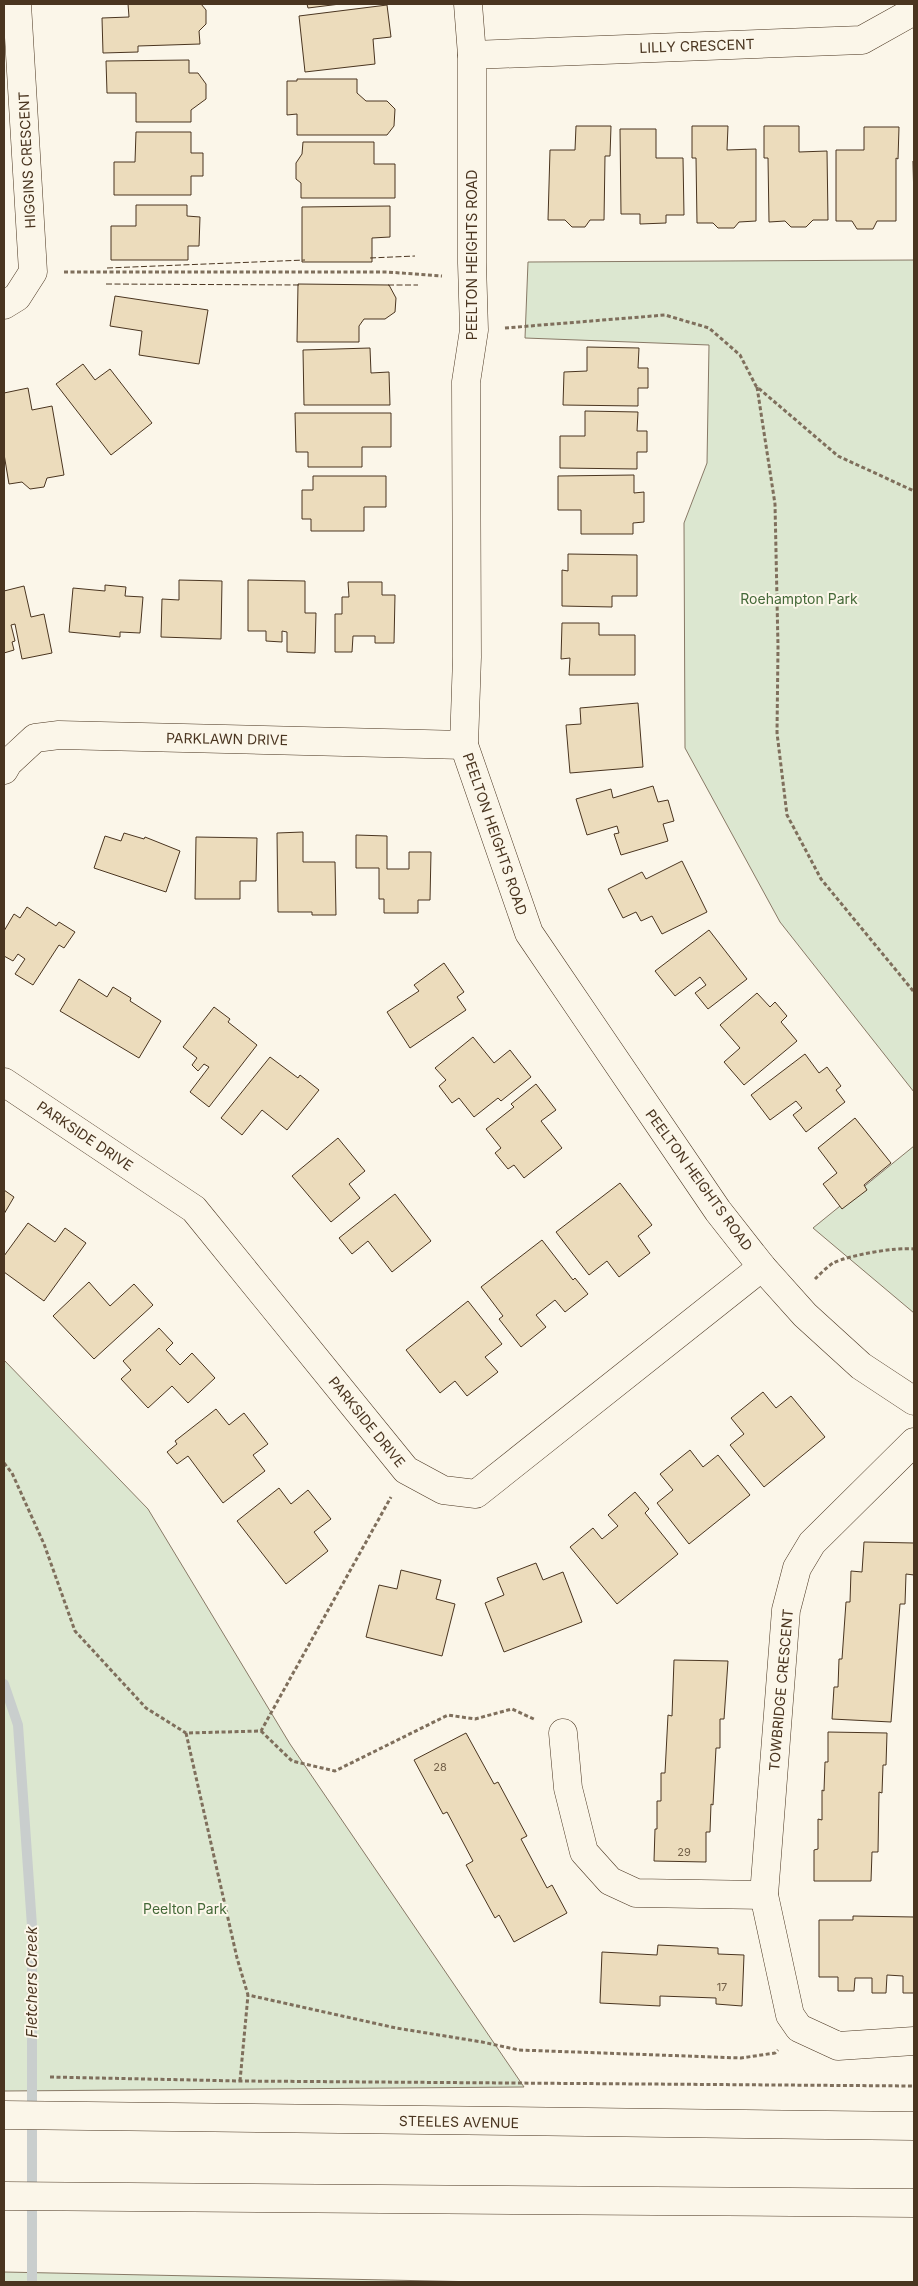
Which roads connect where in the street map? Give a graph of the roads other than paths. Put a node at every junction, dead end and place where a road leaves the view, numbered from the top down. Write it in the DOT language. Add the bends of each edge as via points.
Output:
graph roads {
  1 [pos="17,4"];
  2 [pos="468,4"];
  3 [pos="913,4"];
  4 [pos="914,11"];
  5 [pos="472,55"];
  6 [pos="4,305"];
  7 [pos="464,745"];
  8 [pos="4,770"];
  9 [pos="4,1082"];
  10 [pos="762,1267"];
  11 [pos="914,1400"];
  12 [pos="914,1442"];
  13 [pos="563,1733"];
  14 [pos="764,1895"];
  15 [pos="914,2041"];
  16 [pos="4,2115"];
  17 [pos="914,2126"];
  18 [pos="4,2196"];
  19 [pos="914,2203"];
  1 -- 6 [label="street, HIGGINS CRESCENT" via="34,272 16,297"];
  2 -- 5 [label="street, PEELTON HEIGHTS ROAD"];
  3 -- 4 [label="street, LILLY CRESCENT"];
  4 -- 5 [label="street, LILLY CRESCENT" via="862,40"];
  5 -- 7 [label="street, PEELTON HEIGHTS ROAD" via="474,330 466,382 467,657"];
  7 -- 8 [label="street, PARKLAWN DRIVE" via="59,735 35,738"];
  7 -- 10 [label="street, PEELTON HEIGHTS ROAD" via="529,933 718,1211"];
  9 -- 10 [label="street, PARKSIDE DRIVE" via="194,1209 406,1470 443,1490 476,1494"];
  10 -- 11 [label="street, PEELTON HEIGHTS ROAD" via="790,1301 861,1366"];
  12 -- 14 [label="street, TOWBRIDGE CRESCENT" via="812,1544 797,1568 786,1610"];
  13 -- 14 [label="street" via="568,1788 584,1852 610,1881 636,1894"];
  14 -- 15 [label="street, TOWBRIDGE CRESCENT" via="790,2015 799,2028 838,2046"];
  16 -- 17 [label="street, STEELES AVENUE"];
  18 -- 19 [label="street"];
}
